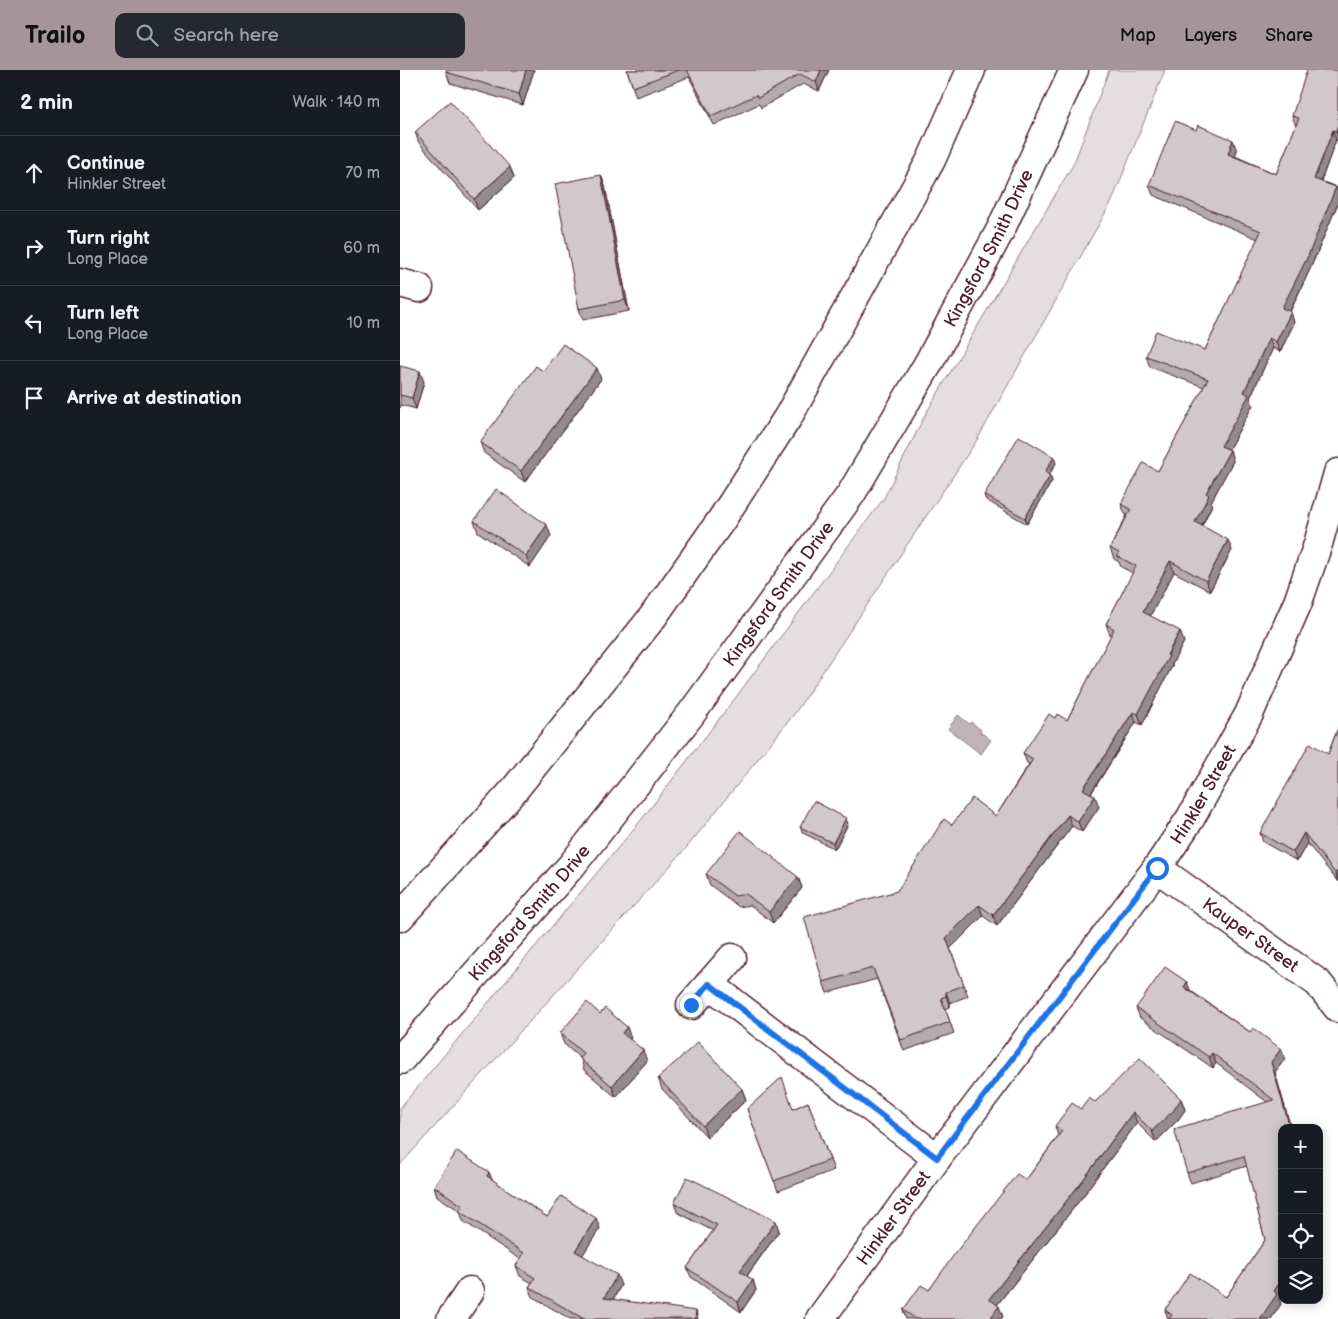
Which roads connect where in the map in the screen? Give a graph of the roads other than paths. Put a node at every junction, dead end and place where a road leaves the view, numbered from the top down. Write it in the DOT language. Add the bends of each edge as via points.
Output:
graph roads {
  1 [pos="971,70"];
  2 [pos="1074,70"];
  3 [pos="1338,473"];
  4 [pos="1157,868"];
  5 [pos="400,916"];
  6 [pos="732,958"];
  7 [pos="709,984"];
  8 [pos="691,1005"];
  9 [pos="1338,1008"];
  10 [pos="405,1052"];
  11 [pos="937,1158"];
  12 [pos="470,1290"];
  13 [pos="451,1319"];
  14 [pos="820,1319"];
  1 -- 5 [label="main road" via="931,160 788,417 722,519 652,618 514,790"];
  2 -- 10 [label="main road, Kingsford Smith Drive" via="1000,231 928,364 851,494 691,714 572,865"];
  3 -- 4 [label="main road, Hinkler Street" via="1298,602 1249,714 1190,819"];
  4 -- 9 [label="main road, Kauper Street" via="1318,983"];
  4 -- 11 [label="main road, Hinkler Street"];
  6 -- 7 [label="main road"];
  7 -- 8 [label="main road"];
  7 -- 11 [label="main road"];
  11 -- 14 [label="main road, Hinkler Street"];
  12 -- 13 [label="main road"];
}
